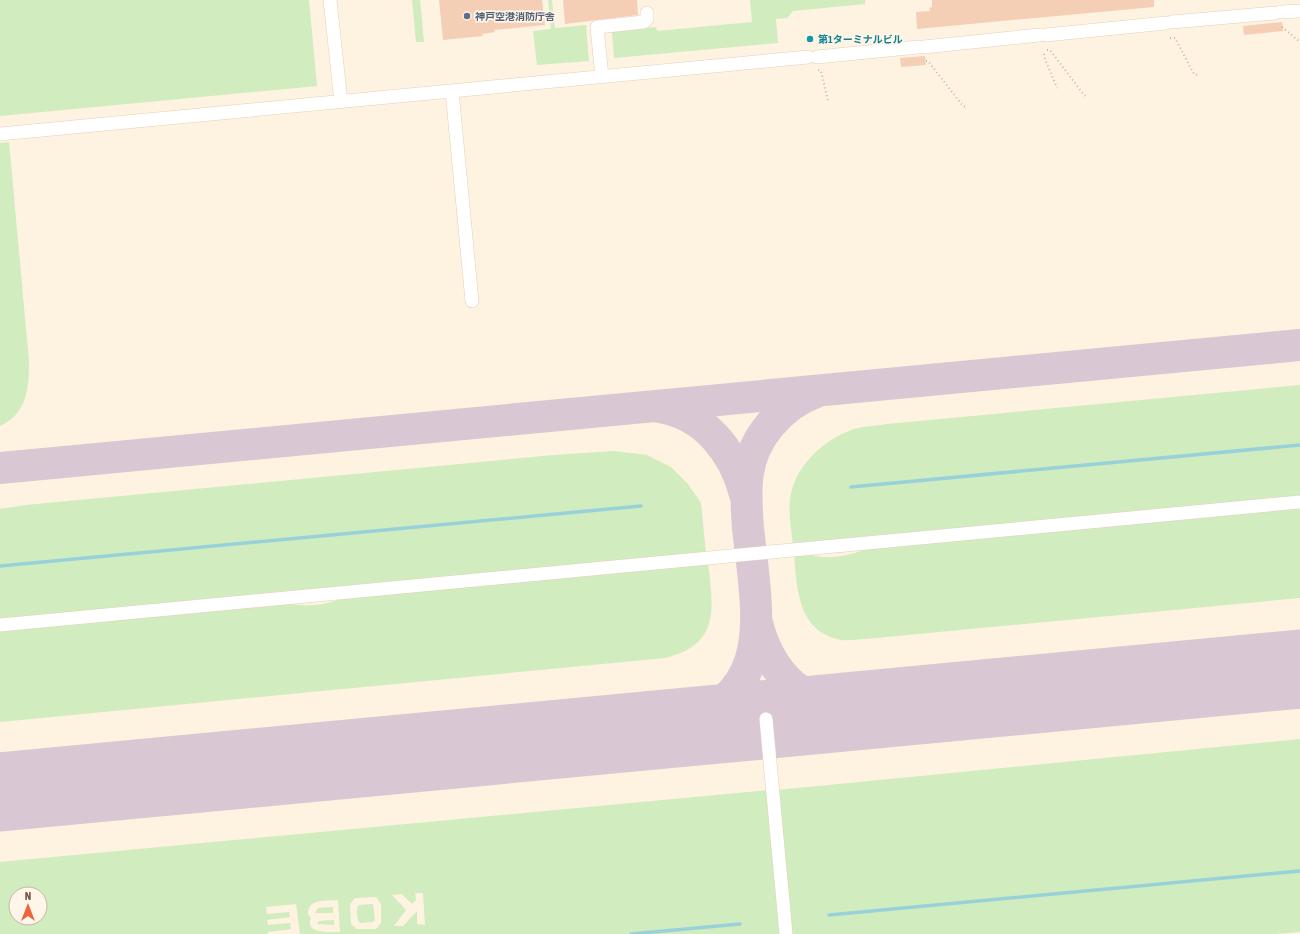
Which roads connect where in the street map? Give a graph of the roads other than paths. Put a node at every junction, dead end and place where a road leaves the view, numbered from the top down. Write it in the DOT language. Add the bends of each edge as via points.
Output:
graph roads {
  1 [pos="330,0"];
  2 [pos="1300,11"];
  3 [pos="647,13"];
  4 [pos="602,77"];
  5 [pos="452,91"];
  6 [pos="341,102"];
  7 [pos="0,134"];
  8 [pos="472,301"];
  9 [pos="1300,502"];
  10 [pos="0,625"];
  11 [pos="766,719"];
  12 [pos="786,934"];
  1 -- 6 [label="lane"];
  2 -- 4 [label="lane" via="921,47 814,61"];
  3 -- 4 [label="lane" via="644,22 597,27"];
  4 -- 5 [label="lane"];
  5 -- 6 [label="lane"];
  5 -- 8 [label="lane"];
  6 -- 7 [label="lane"];
  9 -- 10 [label="lane"];
  11 -- 12 [label="lane"];
}
